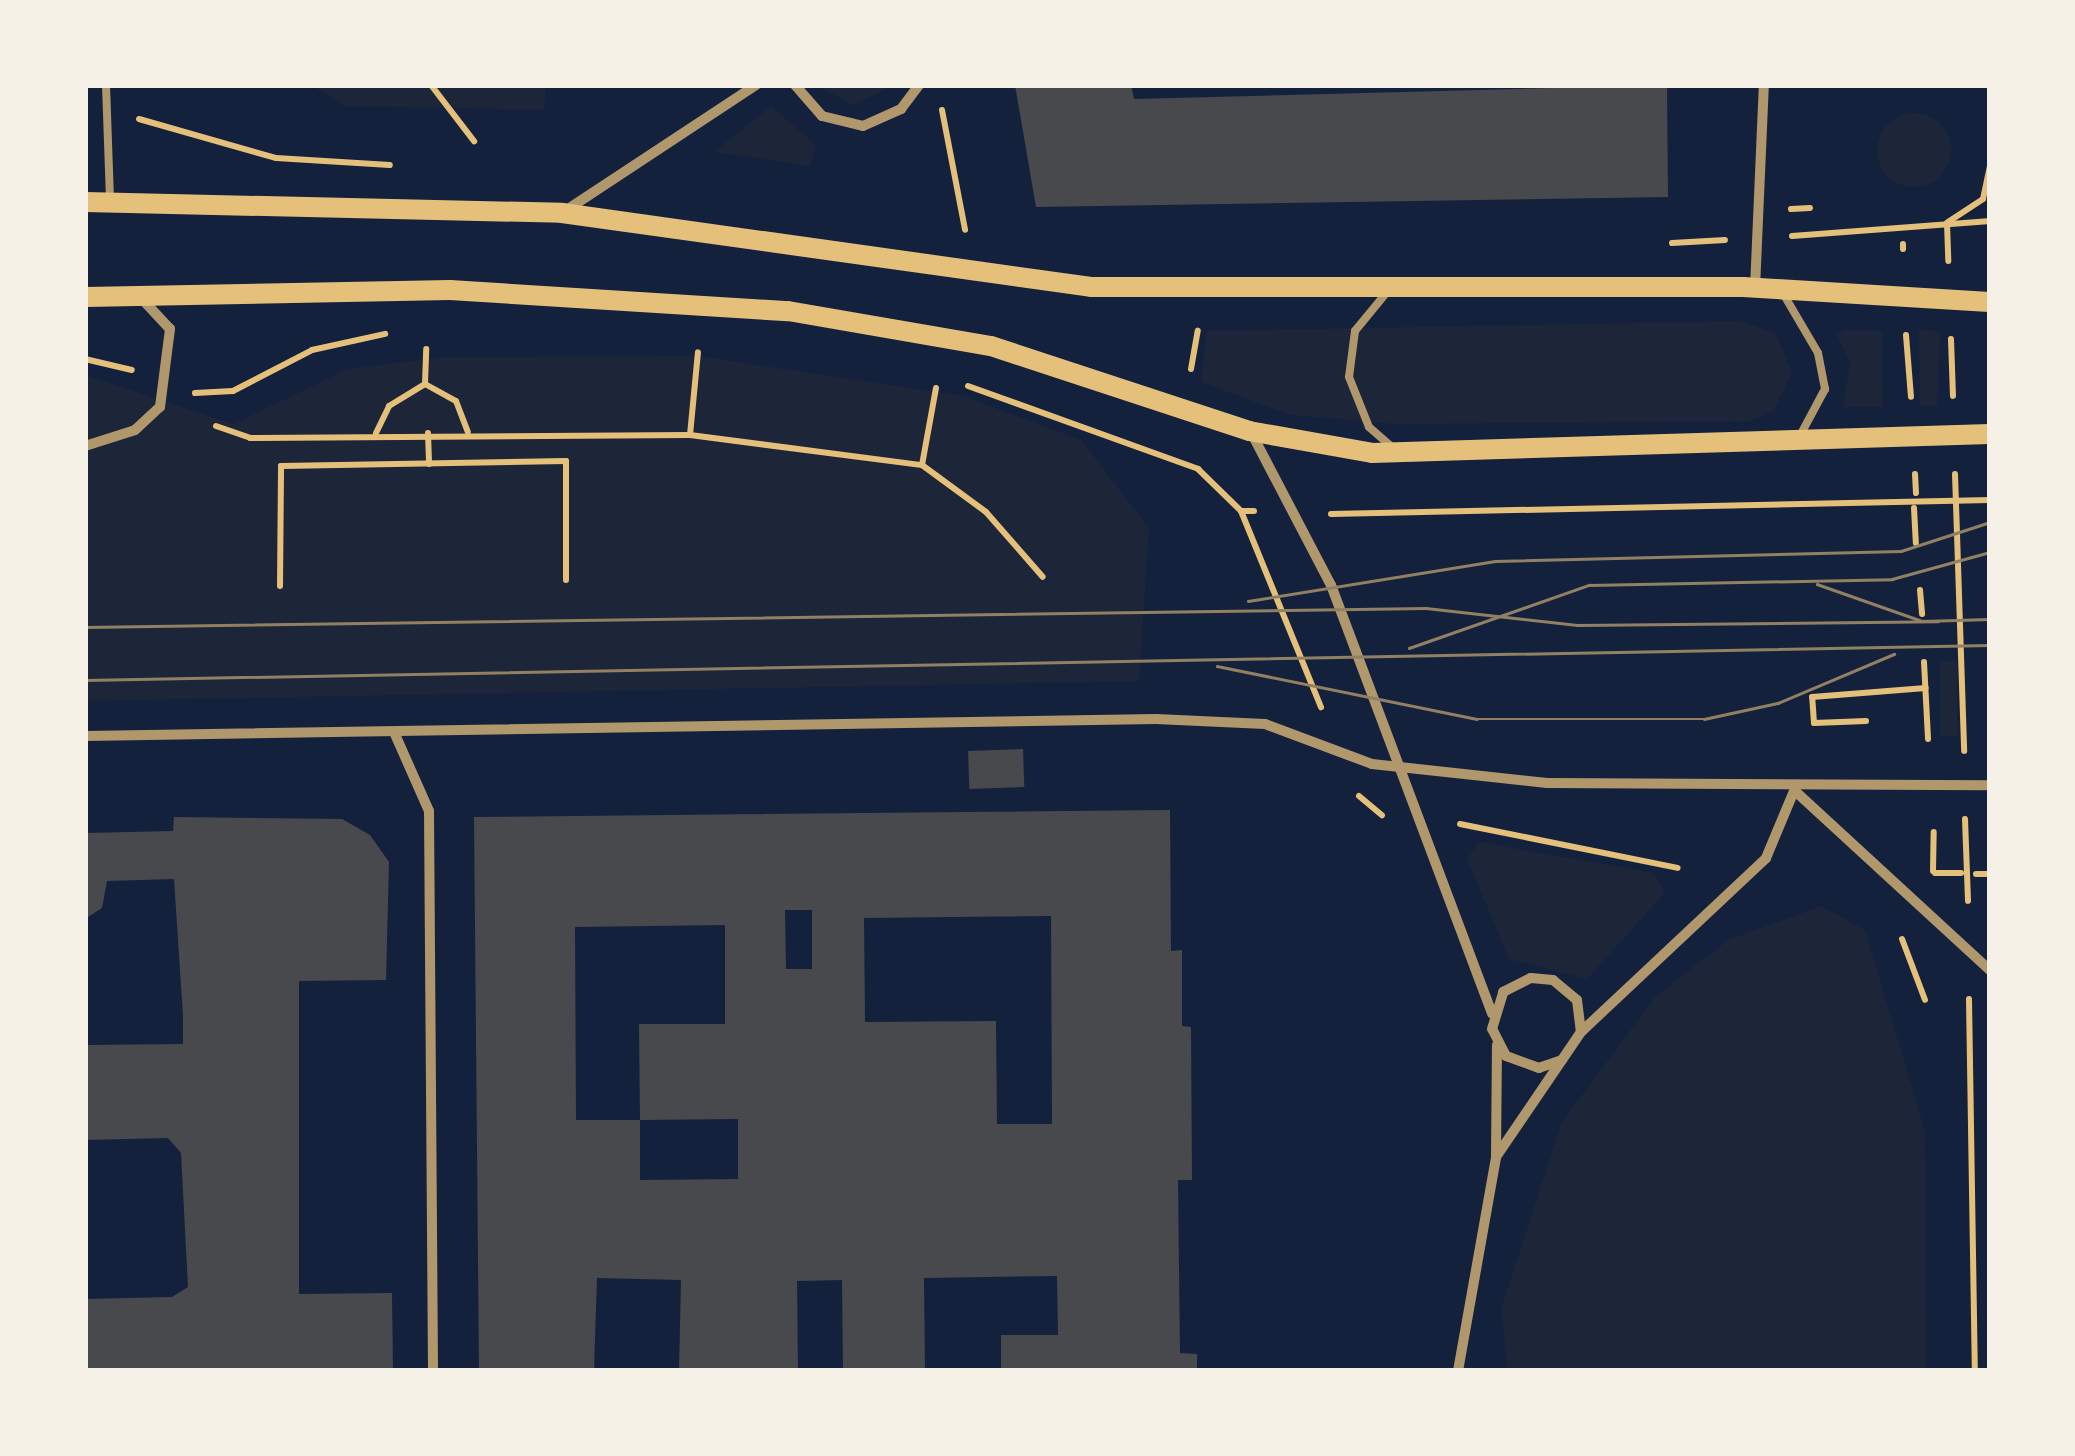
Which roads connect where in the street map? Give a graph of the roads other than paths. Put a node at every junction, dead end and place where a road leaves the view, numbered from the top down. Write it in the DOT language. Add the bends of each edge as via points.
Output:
graph roads {
  1 [pos="106,85"];
  2 [pos="756,85"];
  3 [pos="795,85"];
  4 [pos="920,85"];
  5 [pos="1764,85"];
  6 [pos="85,202"];
  7 [pos="110,202"];
  8 [pos="562,213"];
  9 [pos="1391,287"];
  10 [pos="1755,288"];
  11 [pos="1779,289"];
  12 [pos="138,296"];
  13 [pos="85,297"];
  14 [pos="1990,302"];
  15 [pos="1249,431"];
  16 [pos="1990,434"];
  17 [pos="1791,444"];
  18 [pos="85,446"];
  19 [pos="1399,454"];
  20 [pos="394,732"];
  21 [pos="85,736"];
  22 [pos="1402,769"];
  23 [pos="1990,785"];
  24 [pos="1794,791"];
  25 [pos="1990,970"];
  26 [pos="1492,1014"];
  27 [pos="1582,1032"];
  28 [pos="1497,1045"];
  29 [pos="1563,1060"];
  30 [pos="1496,1157"];
  31 [pos="433,1371"];
  32 [pos="1458,1371"];
  1 -- 7 [label="lane"];
  2 -- 8 [label="street"];
  3 -- 4 [label="street" via="822,116 863,126 901,108"];
  5 -- 10 [label="street"];
  6 -- 7 [label="main road"];
  7 -- 8 [label="main road"];
  8 -- 9 [label="main road" via="1029,276 1199,292"];
  9 -- 10 [label="main road"];
  9 -- 19 [label="lane" via="1355,331 1350,377 1369,426"];
  10 -- 11 [label="main road"];
  11 -- 14 [label="main road"];
  11 -- 17 [label="lane" via="1809,332 1824,389"];
  12 -- 13 [label="main road"];
  12 -- 15 [label="main road" via="450,290 788,312 991,346"];
  12 -- 18 [label="street" via="170,328 168,382 135,430"];
  15 -- 19 [label="main road"];
  15 -- 22 [label="street" via="1299,512"];
  16 -- 17 [label="main road"];
  17 -- 19 [label="main road"];
  20 -- 21 [label="street"];
  20 -- 22 [label="street" via="1156,719 1266,724 1342,757"];
  20 -- 31 [label="street" via="429,810"];
  22 -- 24 [label="street"];
  22 -- 26 [label="street"];
  23 -- 24 [label="street"];
  24 -- 25 [label="street"];
  24 -- 27 [label="street" via="1766,858"];
  26 -- 27 [label="street" via="1514,983 1542,977 1577,1000"];
  26 -- 28 [label="street"];
  27 -- 29 [label="street"];
  28 -- 29 [label="street" via="1521,1065"];
  28 -- 30 [label="street"];
  29 -- 30 [label="street"];
  30 -- 32 [label="street"];
}
